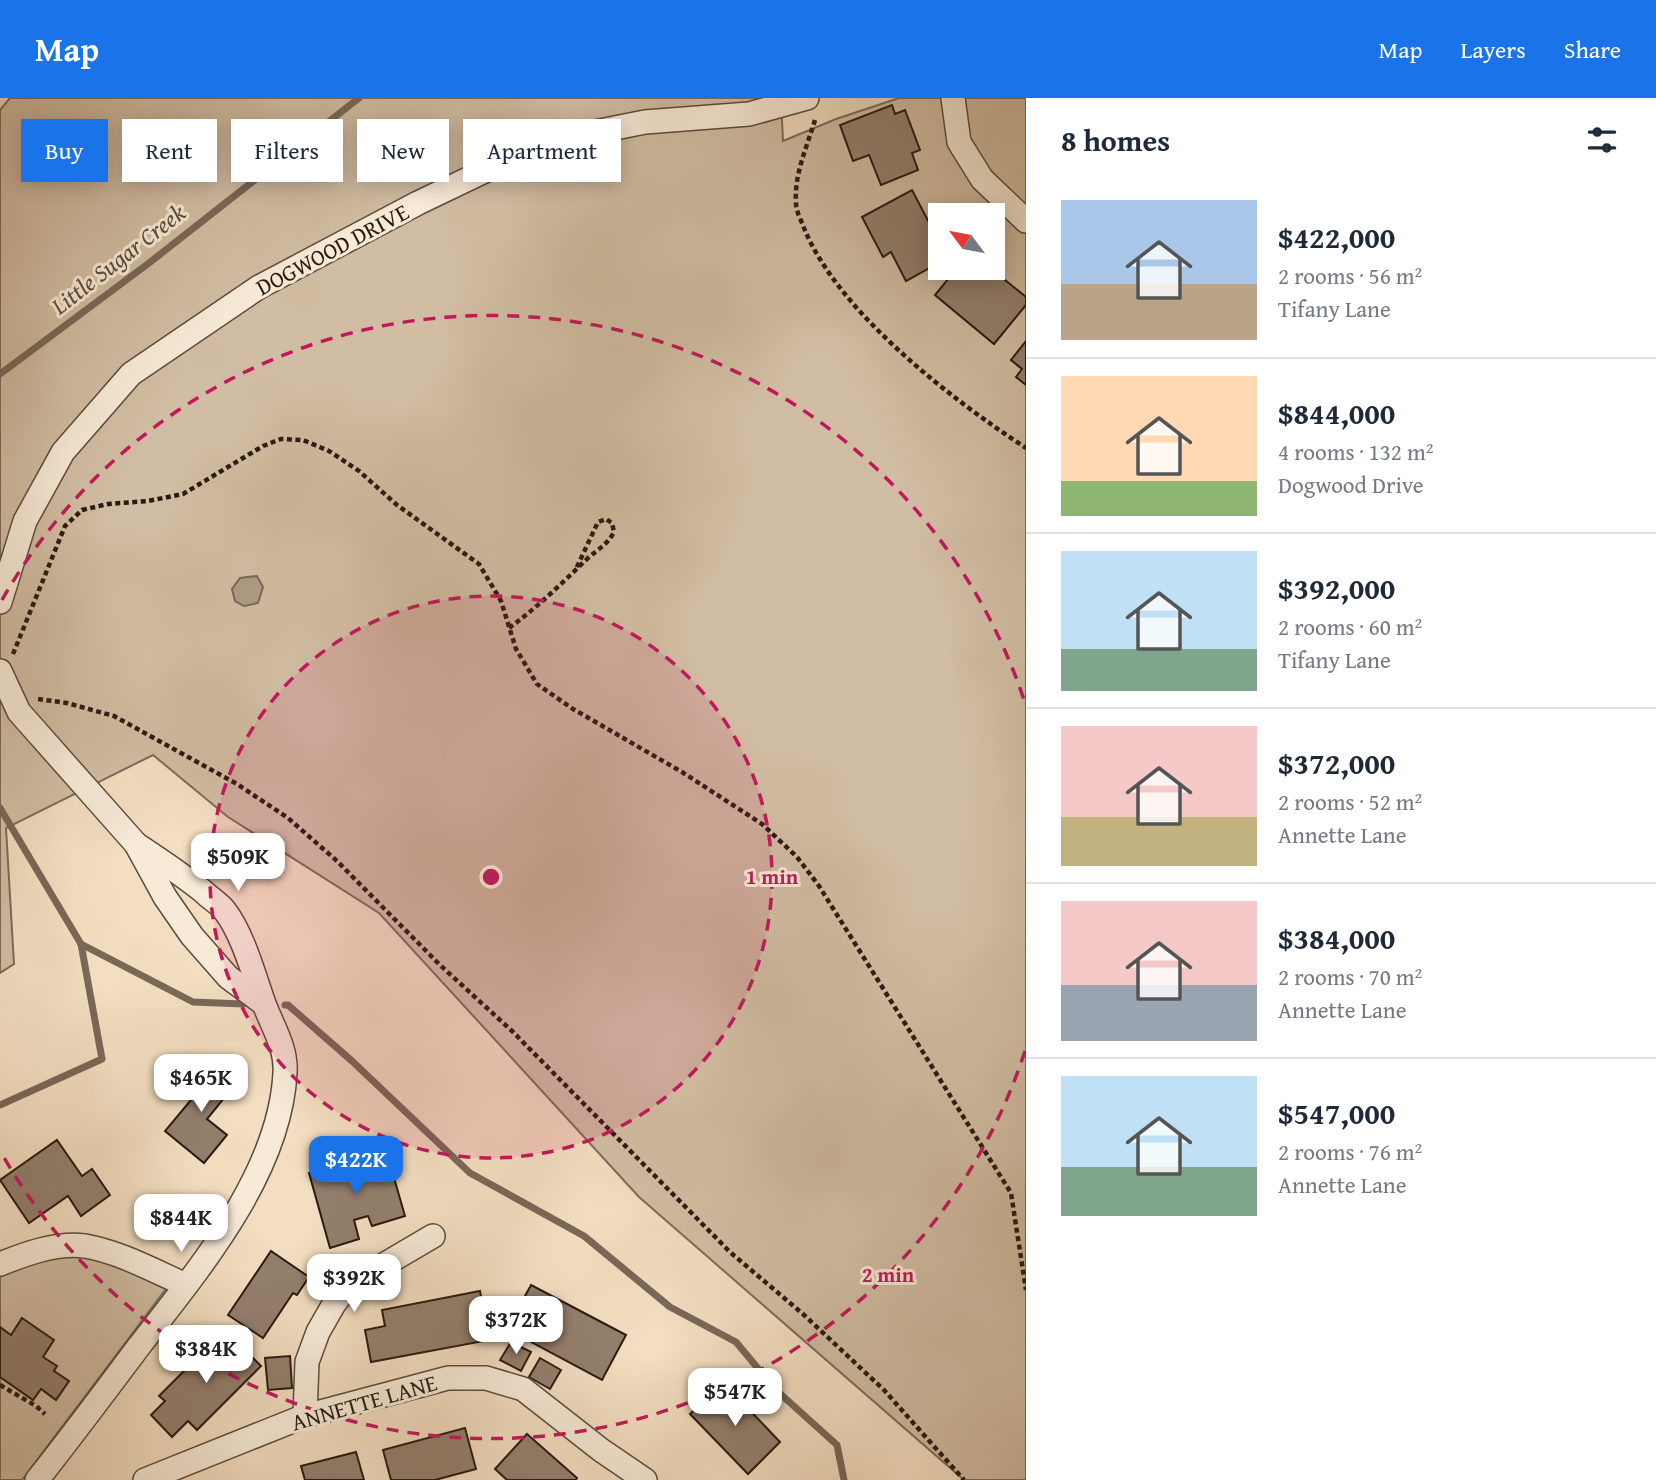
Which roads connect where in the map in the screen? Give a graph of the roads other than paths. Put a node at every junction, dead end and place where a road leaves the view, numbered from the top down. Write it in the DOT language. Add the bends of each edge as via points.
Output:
graph roads {
  1 [pos="953,98"];
  2 [pos="812,104"];
  3 [pos="1026,221"];
  4 [pos="0,602"];
  5 [pos="3,679"];
  6 [pos="136,844"];
  7 [pos="263,1003"];
  8 [pos="433,1236"];
  9 [pos="0,1264"];
  10 [pos="186,1285"];
  11 [pos="305,1416"];
  12 [pos="47,1477"];
  13 [pos="145,1480"];
  14 [pos="645,1480"];
  1 -- 3 [label="street" via="960,142 982,179"];
  2 -- 4 [label="street, DOGWOOD DRIVE" via="645,122 545,142 259,287 131,374 62,452 25,521"];
  5 -- 6 [label="street" via="19,712"];
  6 -- 7 [label="street" via="164,897 192,936 228,977"];
  6 -- 7 [label="street" via="225,910"];
  7 -- 10 [label="street" via="280,1039 286,1071 282,1102 254,1178"];
  8 -- 11 [label="street" via="348,1286 334,1304 307,1362"];
  9 -- 10 [label="street" via="40,1251 83,1246 134,1261"];
  10 -- 12 [label="street"];
  11 -- 13 [label="street, ANNETTE LANE"];
  11 -- 14 [label="street, ANNETTE LANE" via="448,1378 486,1378 523,1389"];
}
